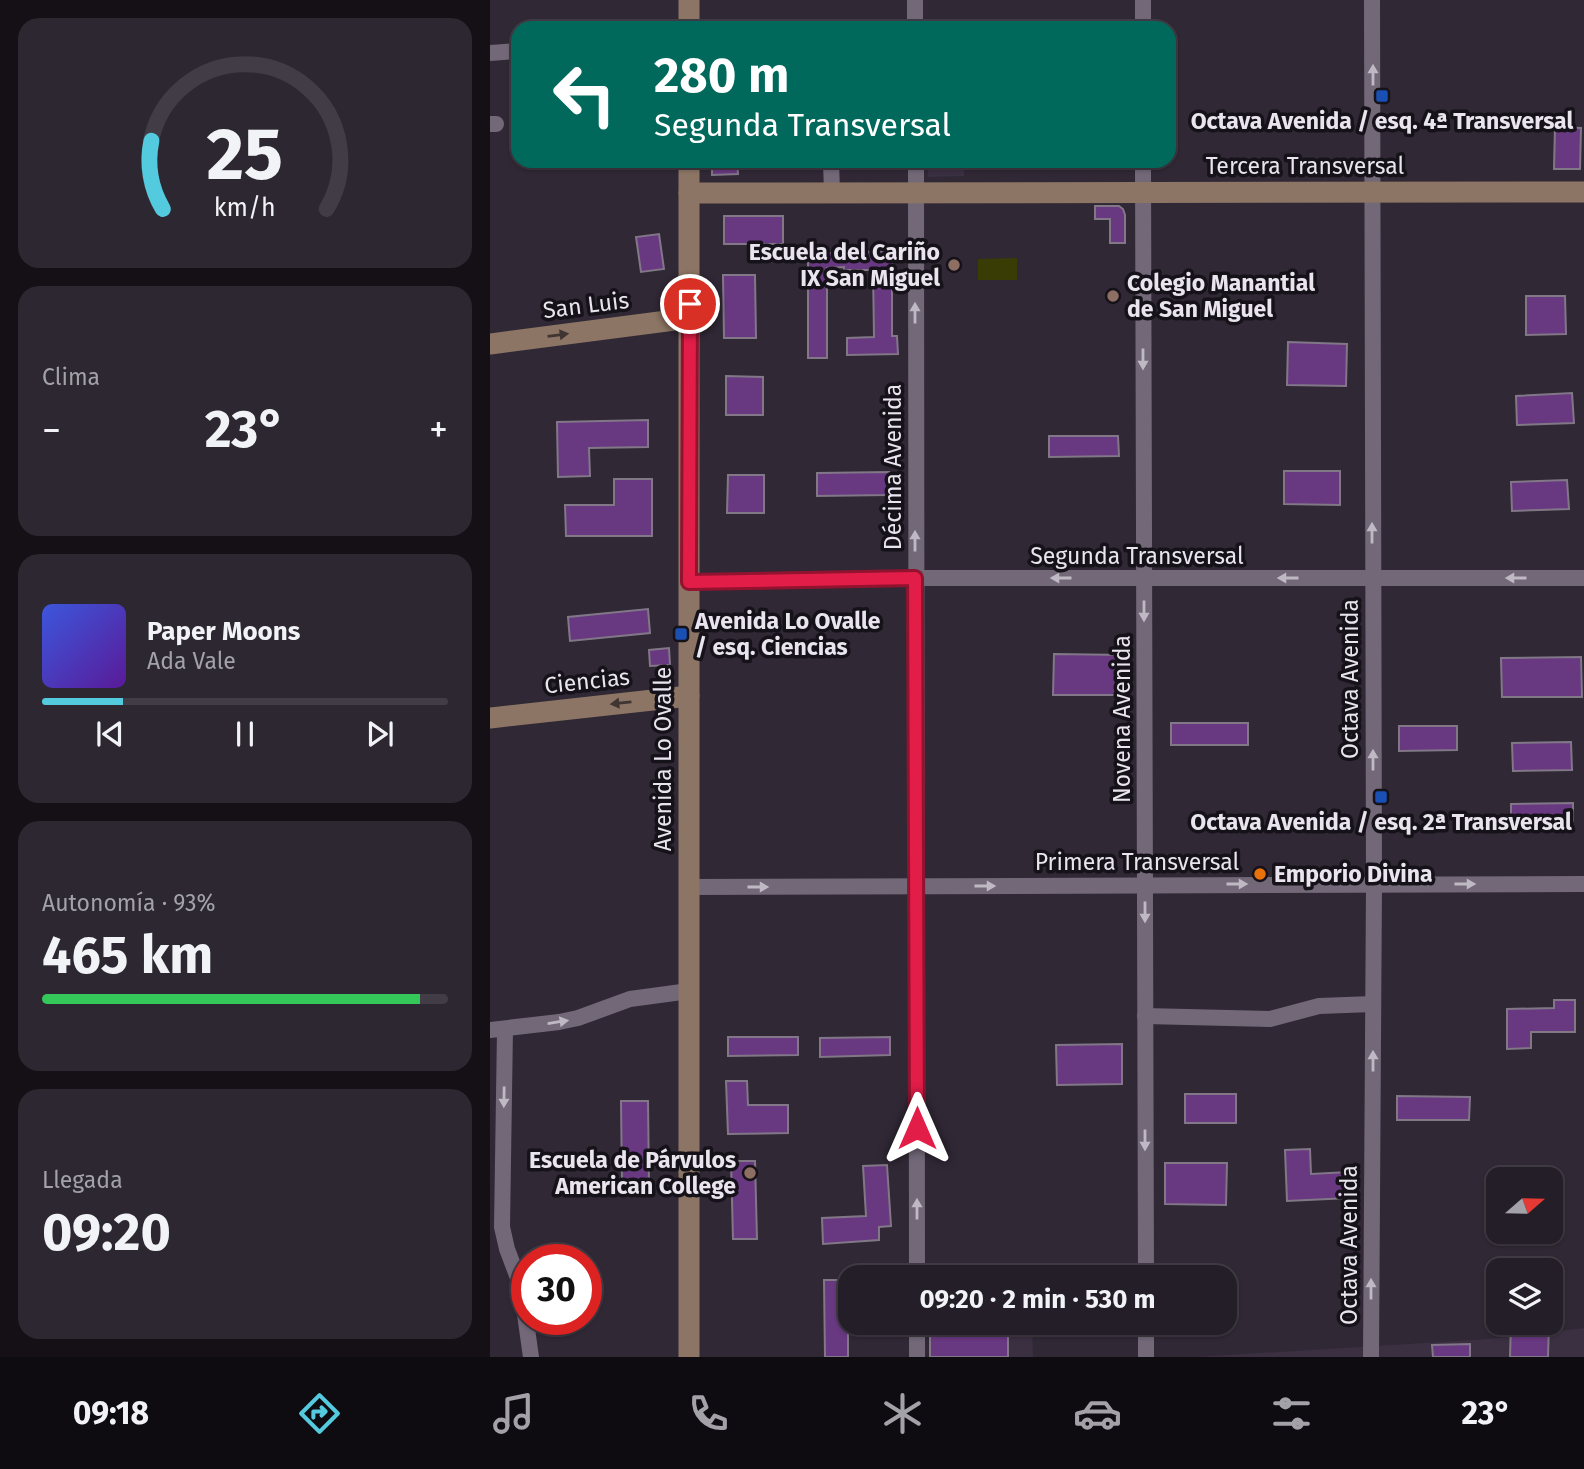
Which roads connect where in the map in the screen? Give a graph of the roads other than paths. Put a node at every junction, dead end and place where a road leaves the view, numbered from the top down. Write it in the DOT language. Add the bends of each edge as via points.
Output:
graph roads {
  1 [pos="689,0"];
  2 [pos="915,0"];
  3 [pos="1143,0"];
  4 [pos="1372,0"];
  5 [pos="689,21"];
  6 [pos="915,21"];
  7 [pos="1143,21"];
  8 [pos="511,52"];
  9 [pos="490,53"];
  10 [pos="689,168"];
  11 [pos="831,168"];
  12 [pos="916,168"];
  13 [pos="1143,168"];
  14 [pos="1373,192"];
  15 [pos="1584,192"];
  16 [pos="689,193"];
  17 [pos="832,193"];
  18 [pos="916,193"];
  19 [pos="1143,193"];
  20 [pos="690,318"];
  21 [pos="490,344"];
  22 [pos="915,578"];
  23 [pos="1144,578"];
  24 [pos="1372,578"];
  25 [pos="1584,578"];
  26 [pos="689,582"];
  27 [pos="689,696"];
  28 [pos="490,718"];
  29 [pos="1374,884"];
  30 [pos="1584,884"];
  31 [pos="1145,885"];
  32 [pos="916,886"];
  33 [pos="689,887"];
  34 [pos="690,991"];
  35 [pos="1373,1004"];
  36 [pos="1145,1016"];
  37 [pos="497,1030"];
  38 [pos="917,1265"];
  39 [pos="1146,1265"];
  40 [pos="917,1335"];
  41 [pos="1146,1335"];
  42 [pos="531,1357"];
  43 [pos="689,1357"];
  44 [pos="917,1357"];
  45 [pos="1146,1357"];
  46 [pos="1371,1357"];
  1 -- 5 [label="street"];
  2 -- 6 [label="street"];
  3 -- 7 [label="street"];
  14 -- 4 [label="street, Octava Avenida, one-way"];
  8 -- 9 [label="street"];
  10 -- 16 [label="street, Avenida Lo Ovalle"];
  11 -- 17 [label="street"];
  12 -- 18 [label="street, Décima Avenida"];
  13 -- 19 [label="street, Novena Avenida"];
  14 -- 15 [label="street, Tercera Transversal"];
  14 -- 19 [label="street, Tercera Transversal"];
  24 -- 14 [label="street, Octava Avenida, one-way"];
  16 -- 17 [label="street, Tercera Transversal"];
  16 -- 20 [label="street, Avenida Lo Ovalle"];
  17 -- 18 [label="street, Tercera Transversal"];
  18 -- 19 [label="street, Tercera Transversal"];
  22 -- 18 [label="street, Décima Avenida, one-way"];
  19 -- 23 [label="street, Novena Avenida, one-way"];
  21 -- 20 [label="street, San Luis, one-way"];
  20 -- 26 [label="street, Avenida Lo Ovalle"];
  23 -- 22 [label="street, Segunda Transversal, one-way"];
  22 -- 26 [label="street, Segunda Transversal"];
  22 -- 32 [label="street, Décima Avenida"];
  24 -- 23 [label="street, Segunda Transversal, one-way"];
  23 -- 31 [label="street, Novena Avenida, one-way"];
  25 -- 24 [label="street, Segunda Transversal, one-way"];
  29 -- 24 [label="street, Octava Avenida, one-way"];
  26 -- 27 [label="street, Avenida Lo Ovalle"];
  27 -- 28 [label="street, Ciencias, one-way"];
  27 -- 33 [label="street, Avenida Lo Ovalle"];
  29 -- 30 [label="street, Primera Transversal, one-way"];
  31 -- 29 [label="street, Primera Transversal, one-way"];
  29 -- 35 [label="street, Octava Avenida"];
  32 -- 31 [label="street, Primera Transversal, one-way"];
  31 -- 36 [label="street, Novena Avenida, one-way"];
  33 -- 32 [label="street, Primera Transversal, one-way"];
  38 -- 32 [label="street, Décima Avenida, one-way"];
  33 -- 34 [label="street, Avenida Lo Ovalle"];
  37 -- 34 [label="street, one-way" via="569,1020 630,999"];
  34 -- 43 [label="street, Avenida Lo Ovalle"];
  35 -- 36 [label="street" via="1319,1006 1270,1019"];
  46 -- 35 [label="street, Octava Avenida, one-way"];
  36 -- 39 [label="street, Novena Avenida, one-way"];
  37 -- 42 [label="street, one-way" via="502,1227 521,1286"];
  40 -- 44 [label="street"];
  41 -- 45 [label="street"];
}
